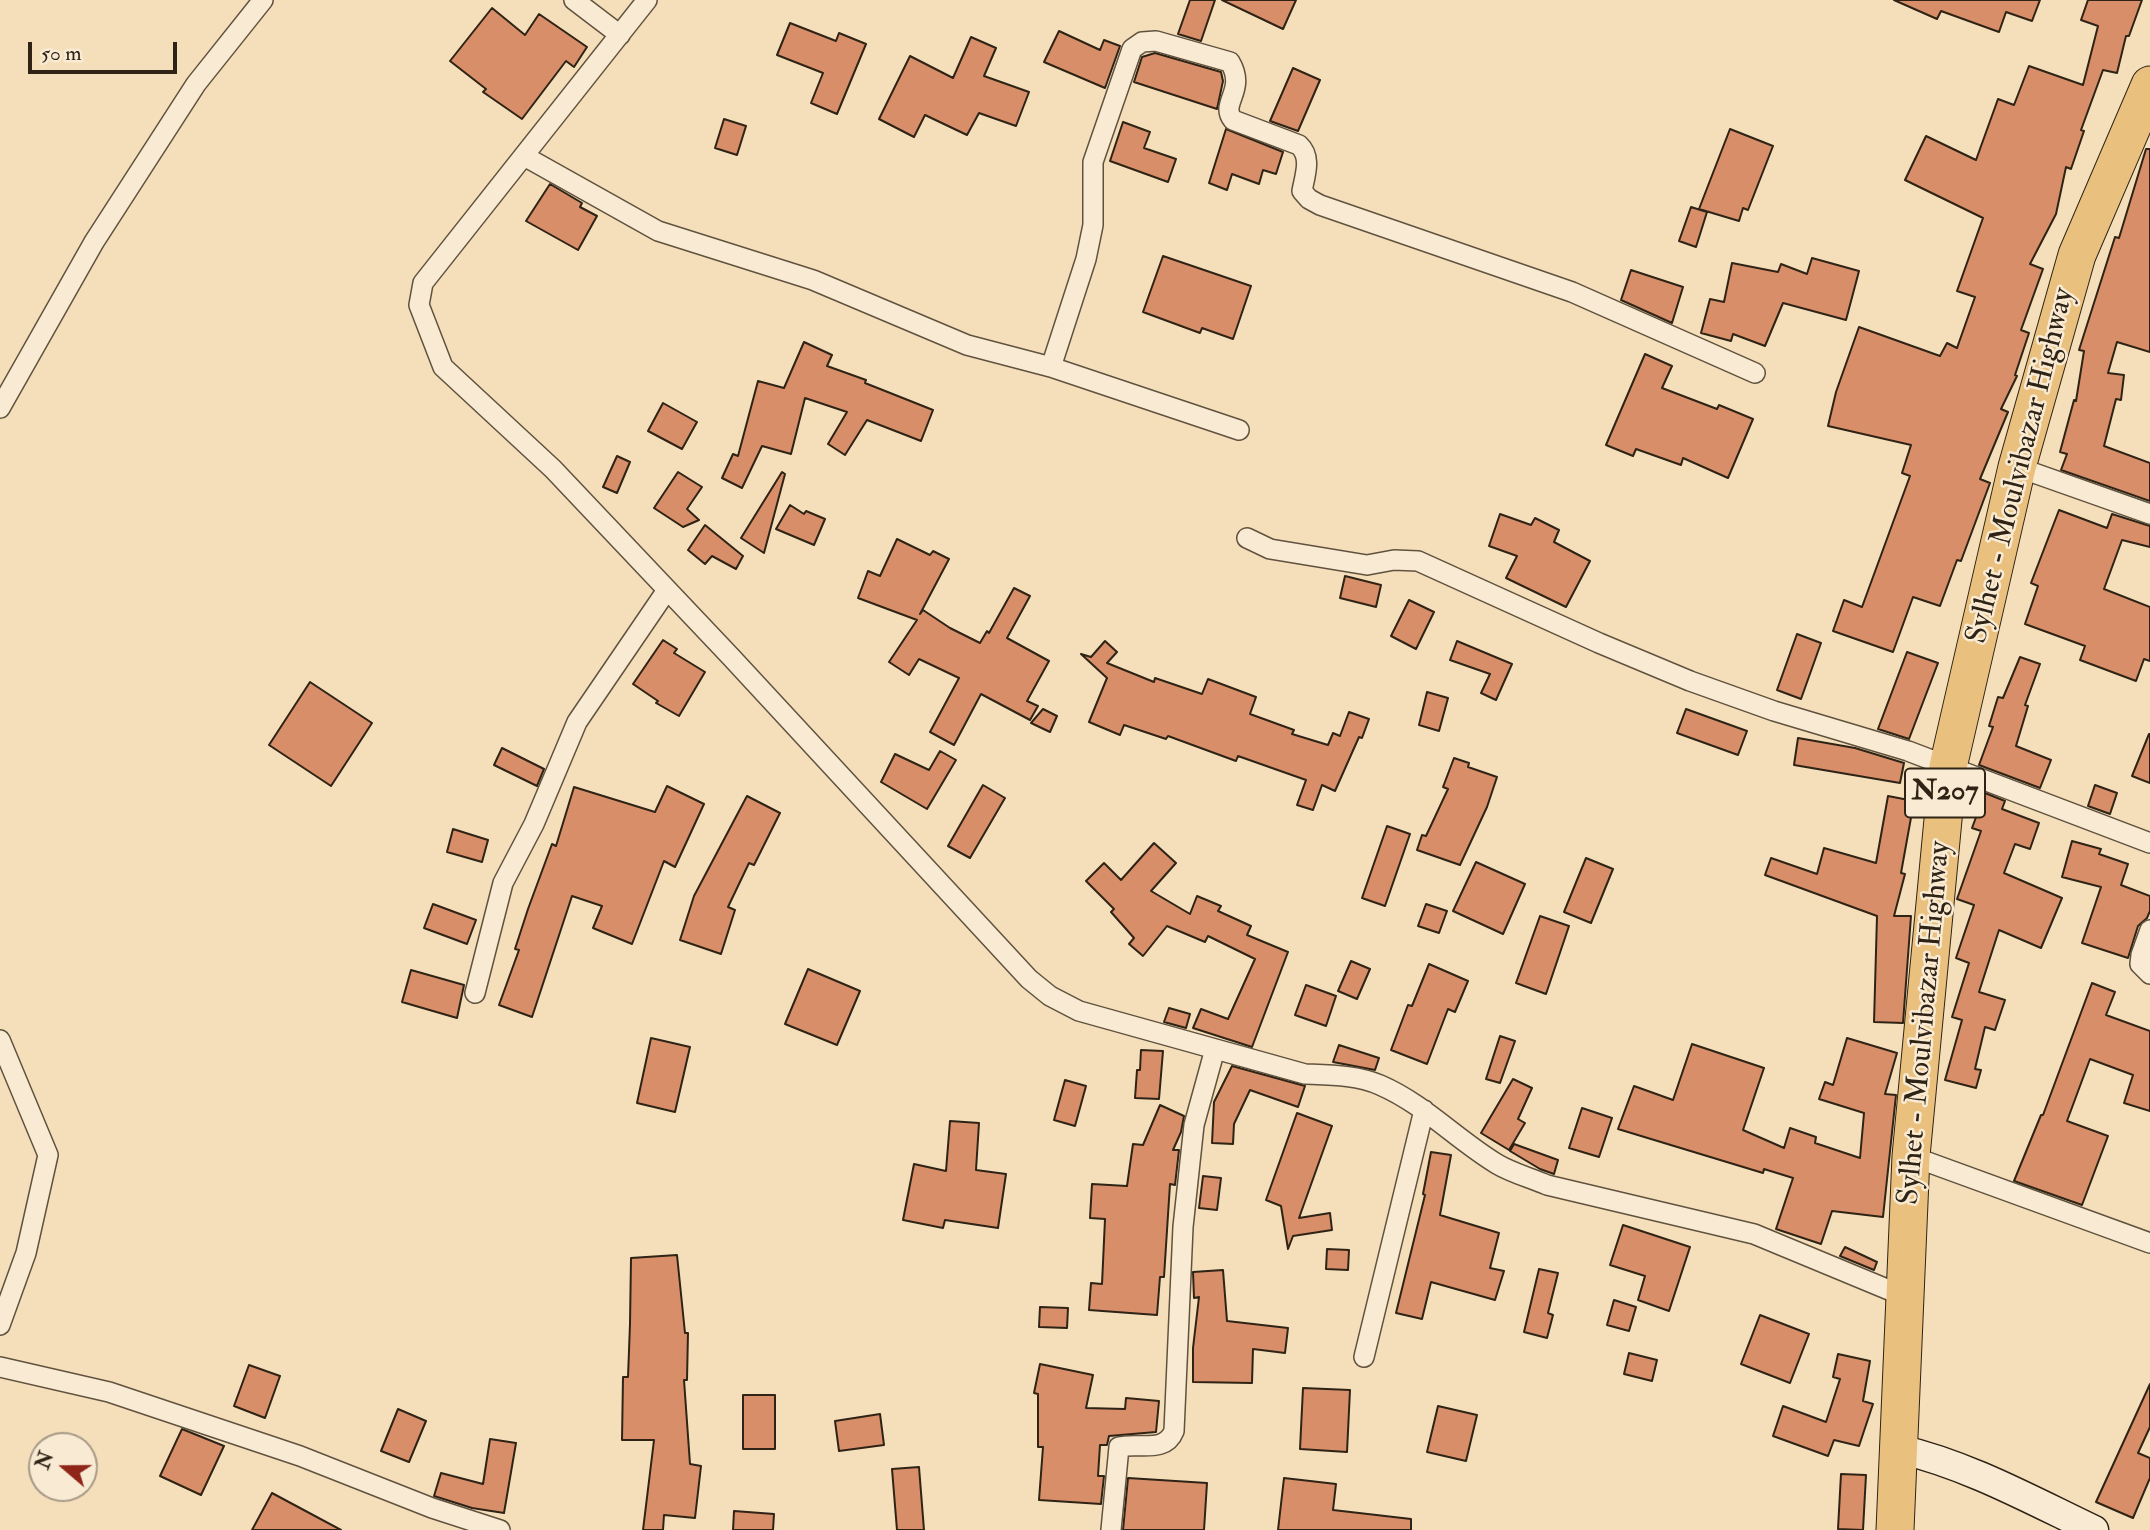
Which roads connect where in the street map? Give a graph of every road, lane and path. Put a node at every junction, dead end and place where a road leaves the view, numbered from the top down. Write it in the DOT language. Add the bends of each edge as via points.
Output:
graph roads {
  1 [pos="263,0"];
  2 [pos="574,0"];
  3 [pos="648,0"];
  4 [pos="620,35"];
  5 [pos="2150,85"];
  6 [pos="524,156"];
  7 [pos="1051,367"];
  8 [pos="1755,373"];
  9 [pos="0,408"];
  10 [pos="1239,430"];
  11 [pos="2017,467"];
  12 [pos="2150,514"];
  13 [pos="1247,538"];
  14 [pos="667,590"];
  15 [pos="1948,767"];
  16 [pos="2150,843"];
  17 [pos="2150,930"];
  18 [pos="2150,974"];
  19 [pos="475,993"];
  20 [pos="0,1040"];
  21 [pos="1214,1049"];
  22 [pos="1424,1110"];
  23 [pos="1911,1156"];
  24 [pos="2150,1242"];
  25 [pos="1906,1297"];
  26 [pos="0,1325"];
  27 [pos="1364,1357"];
  28 [pos="0,1367"];
  29 [pos="1899,1449"];
  30 [pos="500,1530"];
  31 [pos="1111,1530"];
  32 [pos="1895,1530"];
  33 [pos="2094,1530"];
  1 -- 9 [label="street" via="196,84 94,242"];
  2 -- 4 [label="street"];
  3 -- 4 [label="street"];
  4 -- 6 [label="street"];
  5 -- 11 [label="highway, Sylhet - Moulvibazar Highway / N207" via="2077,255"];
  6 -- 7 [label="street" via="658,231 813,280 967,345"];
  6 -- 14 [label="street" via="423,283 419,305 443,367 553,469"];
  7 -- 8 [label="street" via="1091,236 1093,162 1132,50 1142,41 1156,41 1230,62 1237,83 1229,115 1305,150 1303,191 1309,199 1572,292"];
  7 -- 10 [label="street"];
  11 -- 12 [label="street"];
  11 -- 15 [label="highway, Sylhet - Moulvibazar Highway / N207"];
  13 -- 15 [label="street" via="1270,549 1367,565 1418,561 1690,681"];
  14 -- 19 [label="street" via="577,722 534,824 503,883"];
  14 -- 21 [label="street" via="1028,979 1079,1012"];
  15 -- 16 [label="street"];
  15 -- 23 [label="highway, Sylhet - Moulvibazar Highway / N207"];
  17 -- 18 [label="street" via="2140,964"];
  20 -- 26 [label="street" via="48,1155 26,1253"];
  21 -- 22 [label="street" via="1305,1074 1379,1084"];
  21 -- 31 [label="street" via="1192,1138 1183,1227 1174,1432 1162,1445 1119,1447"];
  22 -- 25 [label="street" via="1498,1165 1535,1180 1754,1234"];
  22 -- 27 [label="street"];
  23 -- 24 [label="street"];
  23 -- 25 [label="highway, Sylhet - Moulvibazar Highway / N207"];
  25 -- 29 [label="highway, Sylhet - Moulvibazar Highway / N207"];
  28 -- 30 [label="street" via="109,1392"];
  29 -- 32 [label="highway, Sylhet - Moulvibazar Highway / N207"];
  29 -- 33 [label="street" via="1976,1474"];
}
